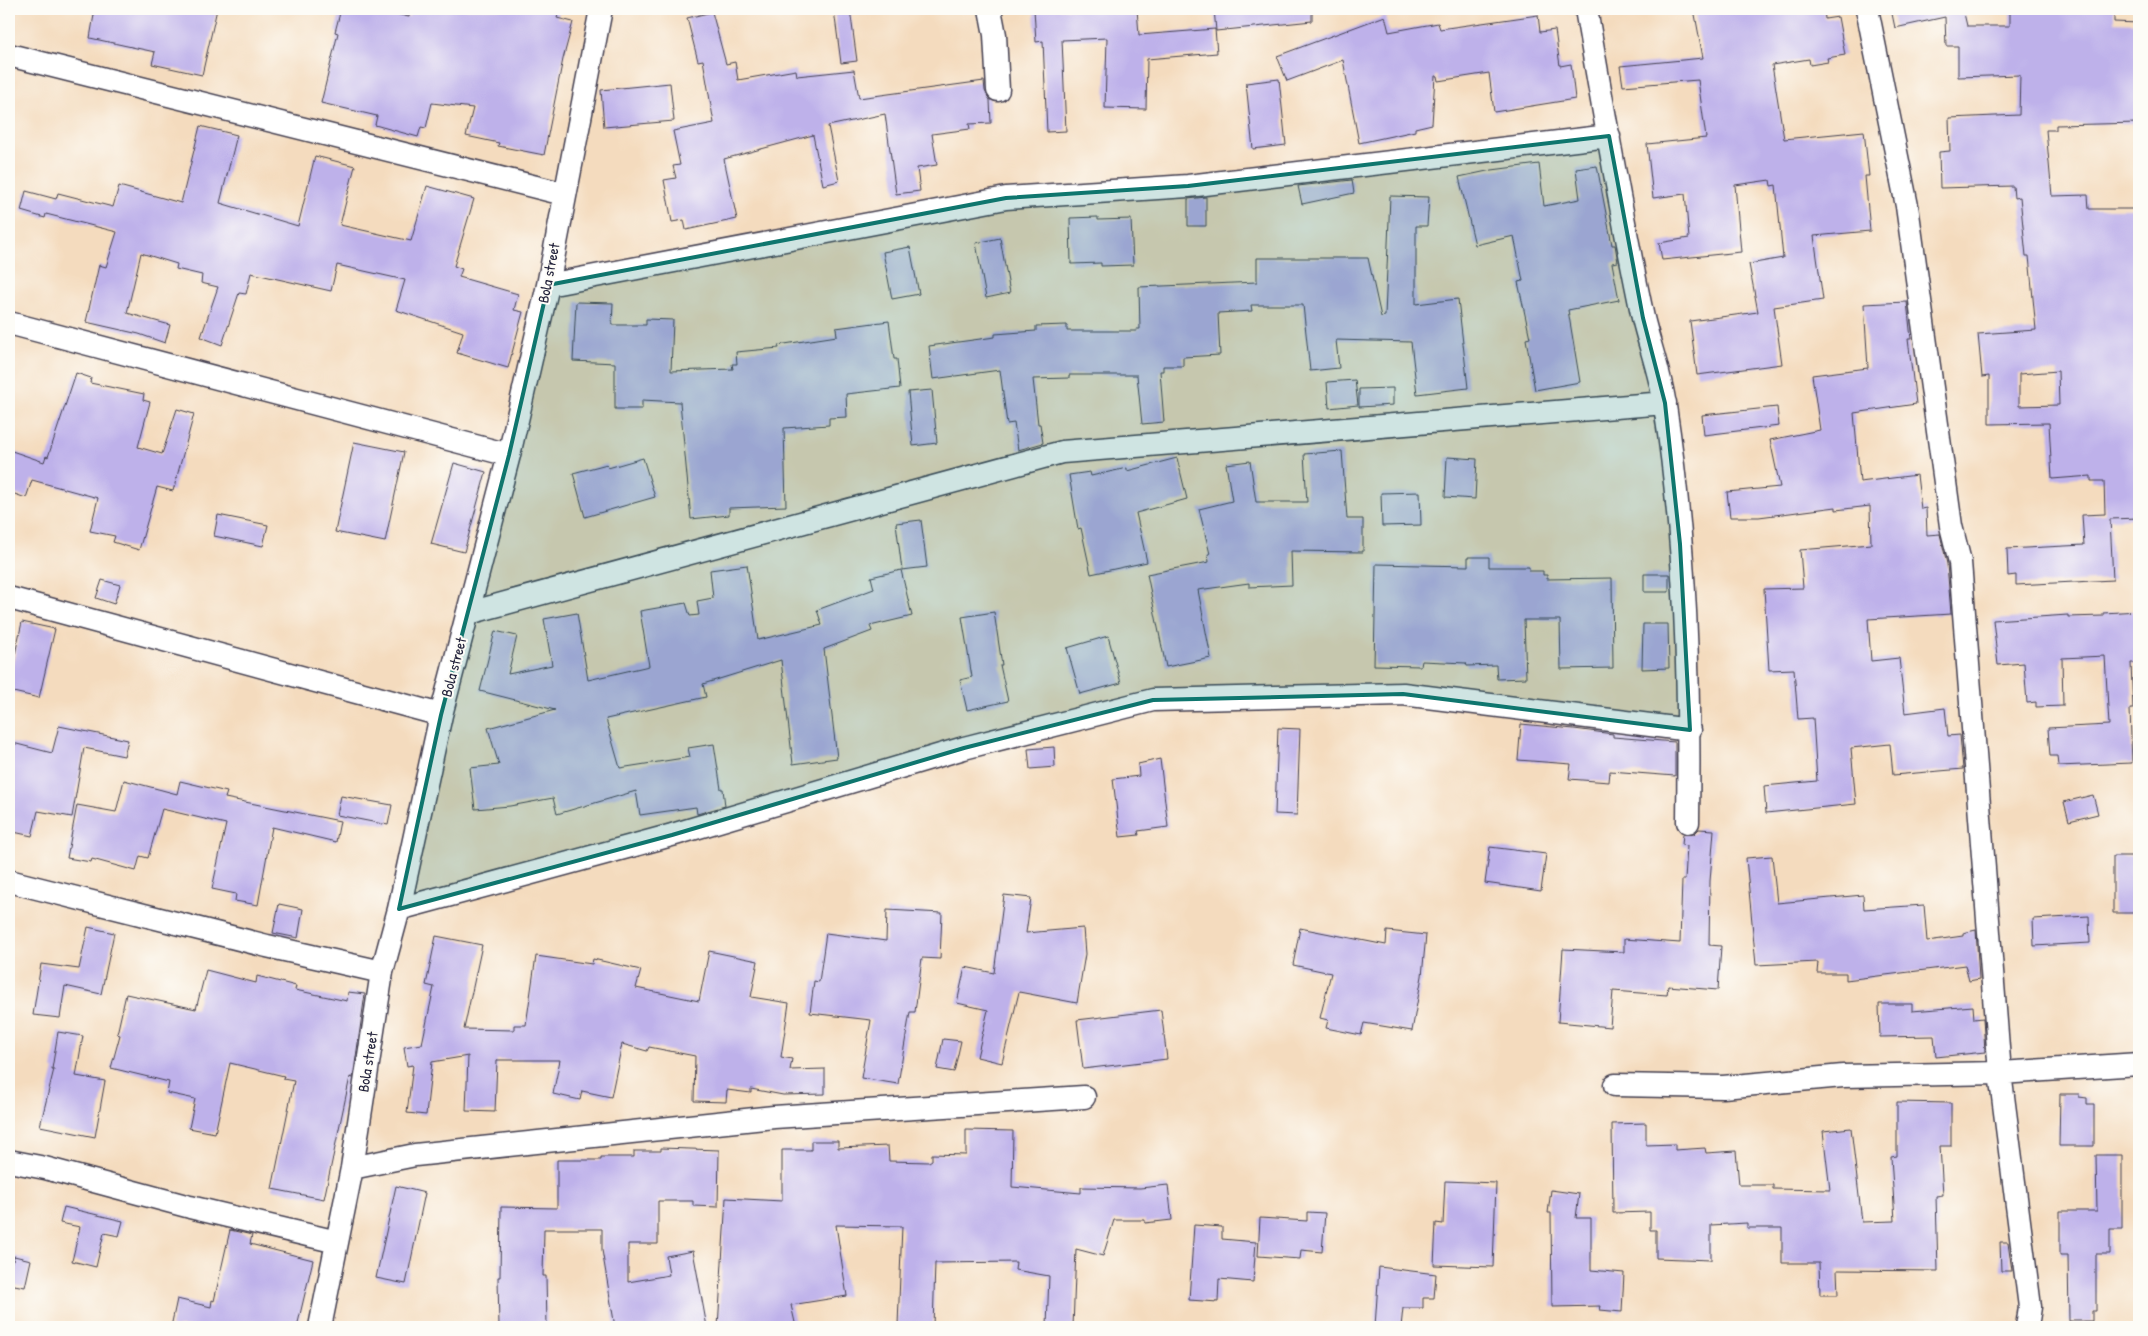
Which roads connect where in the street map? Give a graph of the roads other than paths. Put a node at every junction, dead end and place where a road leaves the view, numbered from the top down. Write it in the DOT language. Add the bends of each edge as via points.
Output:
graph roads {
  1 [pos="601,9"];
  2 [pos="990,9"];
  3 [pos="1586,9"];
  4 [pos="1867,9"];
  5 [pos="9,55"];
  6 [pos="998,90"];
  7 [pos="1609,136"];
  8 [pos="564,194"];
  9 [pos="548,285"];
  10 [pos="9,323"];
  11 [pos="1665,403"];
  12 [pos="509,455"];
  13 [pos="9,598"];
  14 [pos="469,613"];
  15 [pos="442,715"];
  16 [pos="1690,730"];
  17 [pos="1688,822"];
  18 [pos="9,881"];
  19 [pos="399,909"];
  20 [pos="382,972"];
  21 [pos="2139,1064"];
  22 [pos="2000,1073"];
  23 [pos="1616,1085"];
  24 [pos="1084,1097"];
  25 [pos="9,1161"];
  26 [pos="352,1168"];
  27 [pos="337,1242"];
  28 [pos="320,1327"];
  29 [pos="2027,1327"];
  1 -- 8 [label="street, Bola street"];
  2 -- 6 [label="street"];
  3 -- 7 [label="street"];
  4 -- 22 [label="street" via="1907,206 1951,526 1960,562"];
  5 -- 8 [label="street"];
  7 -- 9 [label="street" via="1188,186 1006,198"];
  7 -- 11 [label="street" via="1643,318"];
  8 -- 9 [label="street, Bola street"];
  9 -- 12 [label="street, Bola street"];
  10 -- 12 [label="street"];
  11 -- 14 [label="street" via="1062,452"];
  11 -- 16 [label="street" via="1675,474"];
  12 -- 14 [label="street, Bola street"];
  13 -- 15 [label="street"];
  14 -- 15 [label="street, Bola street"];
  15 -- 19 [label="street, Bola street"];
  16 -- 17 [label="street"];
  16 -- 19 [label="street" via="1403,694 1153,700 964,748 672,835"];
  18 -- 20 [label="street"];
  19 -- 20 [label="street, Bola street"];
  20 -- 26 [label="street, Bola street"];
  21 -- 22 [label="street"];
  22 -- 23 [label="street" via="1843,1076 1723,1087"];
  22 -- 29 [label="street" via="2030,1307"];
  24 -- 26 [label="street" via="774,1117 416,1155"];
  25 -- 27 [label="street"];
  26 -- 27 [label="street, Bola street"];
  27 -- 28 [label="street, Bola street"];
}
